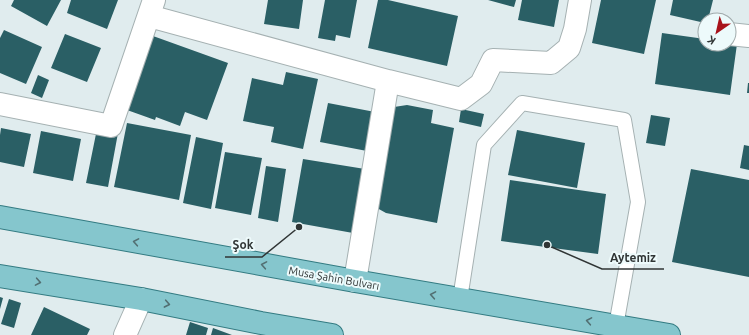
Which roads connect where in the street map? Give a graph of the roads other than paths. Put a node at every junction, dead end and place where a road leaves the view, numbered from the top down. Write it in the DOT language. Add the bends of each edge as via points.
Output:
graph roads {
  1 [pos="580,0"];
  2 [pos="151,8"];
  3 [pos="737,35"];
  4 [pos="749,36"];
  5 [pos="388,81"];
  6 [pos="0,104"];
  7 [pos="0,217"];
  8 [pos="0,276"];
  9 [pos="355,281"];
  10 [pos="460,299"];
  11 [pos="141,300"];
  12 [pos="616,326"];
  13 [pos="259,329"];
  14 [pos="125,335"];
  15 [pos="332,335"];
  16 [pos="669,335"];
  1 -- 5 [label="street" via="569,48 551,63 493,60 481,84 461,99"];
  2 -- 5 [label="street"];
  2 -- 6 [label="street" via="111,126"];
  3 -- 4 [label="street"];
  5 -- 9 [label="street"];
  9 -- 7 [label="main road, Musa Şahin Bulvarı, one-way"];
  8 -- 11 [label="main road, one-way"];
  10 -- 9 [label="main road, Musa Şahin Bulvarı, one-way"];
  12 -- 10 [label="main road, Musa Şahin Bulvarı, one-way"];
  10 -- 12 [label="lane" via="484,145 517,108 522,103 624,120 638,202"];
  11 -- 13 [label="main road, one-way"];
  11 -- 14 [label="street"];
  12 -- 16 [label="main road, Musa Şahin Bulvarı"];
  13 -- 15 [label="main road"];
}
